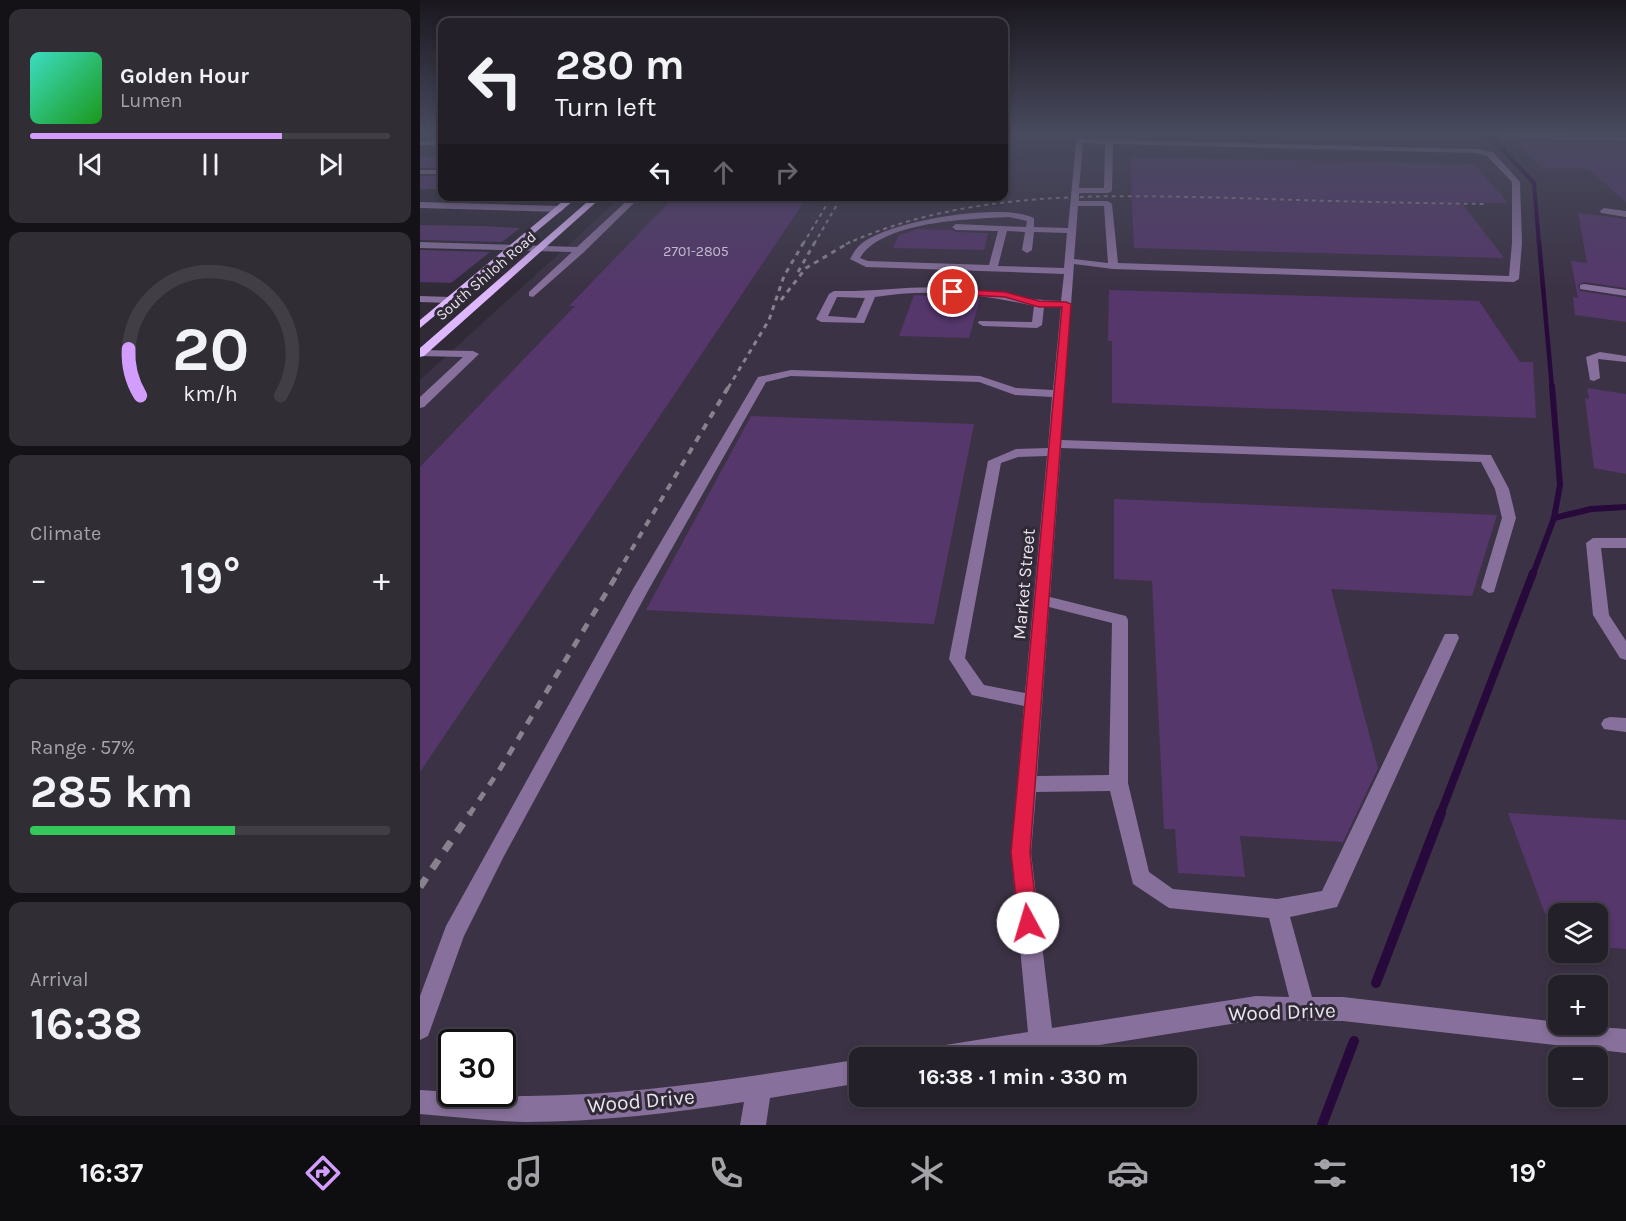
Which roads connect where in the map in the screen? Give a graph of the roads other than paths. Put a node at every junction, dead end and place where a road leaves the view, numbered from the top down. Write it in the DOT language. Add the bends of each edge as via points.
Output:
graph roads {
  1 [pos="1076,184"];
  2 [pos="1108,184"];
  3 [pos="1516,184"];
  4 [pos="1075,197"];
  5 [pos="569,201"];
  6 [pos="593,201"];
  7 [pos="632,201"];
  8 [pos="420,205"];
  9 [pos="560,209"];
  10 [pos="1604,211"];
  11 [pos="1626,214"];
  12 [pos="914,225"];
  13 [pos="1003,228"];
  14 [pos="1030,230"];
  15 [pos="1073,231"];
  16 [pos="420,245"];
  17 [pos="513,248"];
  18 [pos="540,249"];
  19 [pos="581,250"];
  20 [pos="1027,250"];
  21 [pos="1070,266"];
  22 [pos="1113,266"];
  23 [pos="993,268"];
  24 [pos="1584,287"];
  25 [pos="1626,293"];
  26 [pos="533,294"];
  27 [pos="871,295"];
  28 [pos="420,299"];
  29 [pos="450,300"];
  30 [pos="1039,304"];
  31 [pos="1066,304"];
  32 [pos="983,323"];
  33 [pos="420,325"];
  34 [pos="420,353"];
  35 [pos="1626,359"];
  36 [pos="1594,378"];
  37 [pos="1059,394"];
  38 [pos="420,404"];
  39 [pos="1055,448"];
  40 [pos="1626,543"];
  41 [pos="1489,588"];
  42 [pos="1042,600"];
  43 [pos="1451,638"];
  44 [pos="1626,654"];
  45 [pos="1033,701"];
  46 [pos="1118,783"];
  47 [pos="1026,784"];
  48 [pos="1277,909"];
  49 [pos="1303,1008"];
  50 [pos="420,1028"];
  51 [pos="1041,1040"];
  52 [pos="1626,1041"];
  53 [pos="1001,1047"];
  54 [pos="849,1073"];
  55 [pos="759,1088"];
  56 [pos="420,1102"];
  57 [pos="753,1125"];
  1 -- 4 [label="street, Market Street"];
  2 -- 4 [label="street" via="1108,191"];
  3 -- 22 [label="street" via="1514,279"];
  4 -- 15 [label="street, Market Street"];
  4 -- 22 [label="street" via="1108,204"];
  5 -- 9 [label="main road, South Shiloh Road"];
  6 -- 18 [label="main road, South Shiloh Road"];
  7 -- 19 [label="street"];
  8 -- 9 [label="street"];
  9 -- 17 [label="main road, South Shiloh Road"];
  10 -- 11 [label="street"];
  12 -- 13 [label="street"];
  12 -- 14 [label="street" via="1009,214 1031,220"];
  12 -- 23 [label="street" via="865,244 855,259 866,264"];
  13 -- 14 [label="street"];
  13 -- 23 [label="street"];
  14 -- 15 [label="street"];
  14 -- 20 [label="street"];
  15 -- 21 [label="street, Market Street"];
  16 -- 17 [label="street"];
  17 -- 18 [label="street"];
  17 -- 29 [label="main road, South Shiloh Road"];
  18 -- 19 [label="street"];
  18 -- 34 [label="main road, South Shiloh Road"];
  19 -- 26 [label="street"];
  21 -- 22 [label="street"];
  21 -- 23 [label="street"];
  21 -- 31 [label="street, Market Street"];
  24 -- 25 [label="street"];
  27 -- 27 [label="street" via="860,321 821,319 834,294"];
  27 -- 30 [label="street" via="890,290 974,293 1005,295"];
  28 -- 29 [label="street"];
  29 -- 33 [label="main road, South Shiloh Road"];
  30 -- 31 [label="street"];
  30 -- 32 [label="street" via="1037,325"];
  31 -- 37 [label="street, Market Street"];
  34 -- 38 [label="street" via="473,354"];
  35 -- 36 [label="street" via="1592,357"];
  37 -- 39 [label="street, Market Street"];
  37 -- 50 [label="street" via="1015,391 980,380 791,373 762,379 641,589 454,933"];
  39 -- 41 [label="street" via="1486,458 1502,489 1509,518"];
  39 -- 42 [label="street, Market Street"];
  39 -- 45 [label="street" via="995,460 957,659 978,690"];
  40 -- 44 [label="street" via="1593,543 1601,615"];
  42 -- 45 [label="street, Market Street"];
  42 -- 46 [label="street" via="1120,620"];
  43 -- 48 [label="street" via="1329,900"];
  45 -- 47 [label="street, Market Street"];
  46 -- 47 [label="street"];
  46 -- 48 [label="street" via="1140,877 1169,898"];
  47 -- 51 [label="street, Market Street" via="1021,853"];
  48 -- 49 [label="street"];
  49 -- 51 [label="street, Wood Drive" via="1256,1008"];
  49 -- 52 [label="street, Wood Drive" via="1343,1009"];
  51 -- 53 [label="street, Wood Drive"];
  54 -- 55 [label="street, Wood Drive"];
  55 -- 56 [label="street, Wood Drive" via="628,1105 524,1109"];
  55 -- 57 [label="street"];
}
